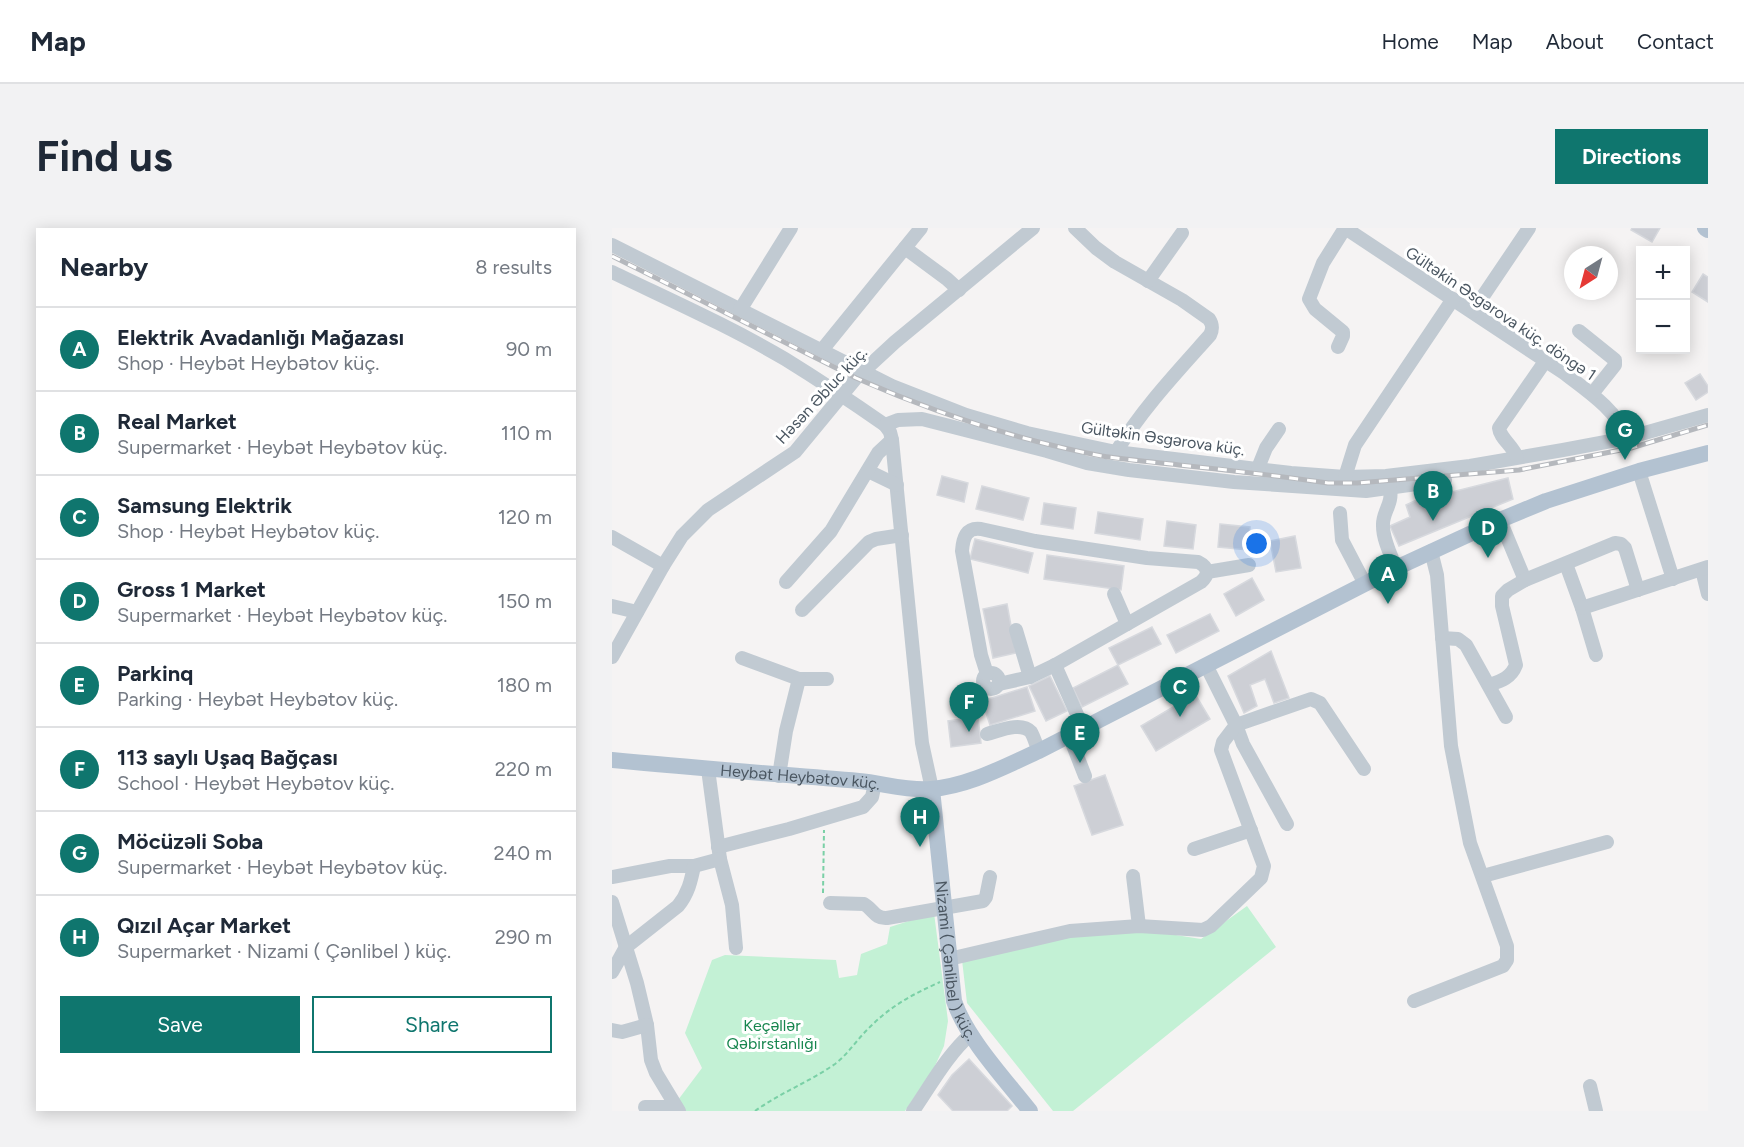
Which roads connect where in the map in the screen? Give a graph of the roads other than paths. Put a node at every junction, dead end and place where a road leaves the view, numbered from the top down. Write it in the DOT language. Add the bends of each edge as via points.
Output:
graph roads {
  1 [pos="791,228"];
  2 [pos="921,228"];
  3 [pos="1034,228"];
  4 [pos="1075,228"];
  5 [pos="1345,228"];
  6 [pos="1525,229"];
  7 [pos="1182,233"];
  8 [pos="612,245"];
  9 [pos="905,248"];
  10 [pos="628,254"];
  11 [pos="613,274"];
  12 [pos="1148,281"];
  13 [pos="959,290"];
  14 [pos="1453,299"];
  15 [pos="740,310"];
  16 [pos="1473,311"];
  17 [pos="1579,331"];
  18 [pos="1338,347"];
  19 [pos="822,351"];
  20 [pos="1546,360"];
  21 [pos="863,371"];
  22 [pos="1592,394"];
  23 [pos="841,395"];
  24 [pos="1708,415"];
  25 [pos="885,425"];
  26 [pos="1280,429"];
  27 [pos="1627,438"];
  28 [pos="892,440"];
  29 [pos="1116,452"];
  30 [pos="1708,453"];
  31 [pos="1516,457"];
  32 [pos="1258,468"];
  33 [pos="868,471"];
  34 [pos="1639,471"];
  35 [pos="1345,477"];
  36 [pos="1445,480"];
  37 [pos="897,485"];
  38 [pos="1390,489"];
  39 [pos="1340,513"];
  40 [pos="1500,520"];
  41 [pos="902,535"];
  42 [pos="612,537"];
  43 [pos="1431,551"];
  44 [pos="1566,564"];
  45 [pos="1249,565"];
  46 [pos="663,566"];
  47 [pos="1396,568"];
  48 [pos="1705,568"];
  49 [pos="1207,572"];
  50 [pos="1673,579"];
  51 [pos="1525,580"];
  52 [pos="786,582"];
  53 [pos="1365,584"];
  54 [pos="1638,590"];
  55 [pos="1114,594"];
  56 [pos="1708,594"];
  57 [pos="612,606"];
  58 [pos="1582,608"];
  59 [pos="802,610"];
  60 [pos="637,612"];
  61 [pos="1127,624"];
  62 [pos="1016,630"];
  63 [pos="1442,638"];
  64 [pos="1596,655"];
  65 [pos="612,657"];
  66 [pos="742,658"];
  67 [pos="1055,665"];
  68 [pos="1206,665"];
  69 [pos="1030,677"];
  70 [pos="799,679"];
  71 [pos="827,679"];
  72 [pos="990,681"];
  73 [pos="1489,685"];
  74 [pos="972,698"];
  75 [pos="1506,717"];
  76 [pos="1236,725"];
  77 [pos="1076,731"];
  78 [pos="987,734"];
  79 [pos="1039,751"];
  80 [pos="612,760"];
  81 [pos="708,769"];
  82 [pos="1364,769"];
  83 [pos="779,776"];
  84 [pos="1085,777"];
  85 [pos="875,783"];
  86 [pos="932,789"];
  87 [pos="1287,824"];
  88 [pos="1251,830"];
  89 [pos="1607,842"];
  90 [pos="1194,849"];
  91 [pos="719,853"];
  92 [pos="693,866"];
  93 [pos="1133,876"];
  94 [pos="1483,876"];
  95 [pos="612,877"];
  96 [pos="990,877"];
  97 [pos="612,902"];
  98 [pos="830,903"];
  99 [pos="944,908"];
  100 [pos="1139,926"];
  101 [pos="626,948"];
  102 [pos="735,948"];
  103 [pos="949,959"];
  104 [pos="612,972"];
  105 [pos="1414,1001"];
  106 [pos="647,1026"];
  107 [pos="612,1030"];
  108 [pos="971,1034"];
  109 [pos="1590,1086"];
  110 [pos="645,1107"];
  111 [pos="678,1109"];
  112 [pos="1026,1110"];
  113 [pos="913,1111"];
  114 [pos="1596,1111"];
  1 -- 15 [label="street"];
  2 -- 9 [label="street"];
  3 -- 13 [label="street, Həsən Əbluc küç."];
  4 -- 12 [label="street" via="1115,262"];
  5 -- 14 [label="street, Gültəkin Əsgərova küç. döngə 1"];
  5 -- 18 [label="street" via="1323,263 1309,299 1343,332"];
  6 -- 16 [label="street"];
  7 -- 12 [label="street"];
  8 -- 10 [label="street, Gültəkin Əsgərova küç."];
  9 -- 13 [label="street"];
  9 -- 19 [label="street"];
  10 -- 11 [label="street"];
  10 -- 15 [label="street, Gültəkin Əsgərova küç."];
  11 -- 23 [label="street" via="755,343"];
  12 -- 29 [label="street" via="1209,319 1212,330"];
  13 -- 21 [label="street, Həsən Əbluc küç."];
  14 -- 16 [label="street, Gültəkin Əsgərova küç. döngə 1"];
  14 -- 35 [label="street" via="1355,445"];
  15 -- 19 [label="street, Gültəkin Əsgərova küç."];
  16 -- 20 [label="street, Gültəkin Əsgərova küç. döngə 1"];
  17 -- 22 [label="street" via="1615,360 1616,365"];
  19 -- 21 [label="street, Gültəkin Əsgərova küç."];
  20 -- 22 [label="street, Gültəkin Əsgərova küç. döngə 1"];
  20 -- 31 [label="street" via="1499,428"];
  21 -- 23 [label="street, Həsən Əbluc küç."];
  21 -- 29 [label="street, Gültəkin Əsgərova küç." via="966,415"];
  22 -- 27 [label="street, Gültəkin Əsgərova küç. döngə 1" via="1618,420"];
  23 -- 25 [label="street"];
  23 -- 46 [label="street, Həsən Əbluc küç." via="795,452 708,510 682,536"];
  24 -- 27 [label="street, Gültəkin Əsgərova küç."];
  25 -- 28 [label="street"];
  25 -- 38 [label="street" via="922,419 1087,463 1129,470 1234,482 1366,491"];
  26 -- 32 [label="street"];
  27 -- 31 [label="street, Gültəkin Əsgərova küç."];
  28 -- 33 [label="street" via="878,453"];
  28 -- 37 [label="street"];
  29 -- 32 [label="street, Gültəkin Əsgərova küç."];
  30 -- 34 [label="main road, Heybət Heybətov küç."];
  31 -- 35 [label="street, Gültəkin Əsgərova küç." via="1386,476"];
  32 -- 35 [label="street, Gültəkin Əsgərova küç."];
  33 -- 37 [label="street"];
  33 -- 52 [label="street" via="831,531"];
  34 -- 40 [label="main road, Heybət Heybətov küç."];
  34 -- 50 [label="street"];
  36 -- 38 [label="street"];
  37 -- 41 [label="street"];
  38 -- 47 [label="street" via="1383,526"];
  39 -- 53 [label="street" via="1342,540"];
  40 -- 43 [label="main road, Heybət Heybətov küç."];
  40 -- 51 [label="street"];
  41 -- 59 [label="street" via="869,542"];
  41 -- 86 [label="street" via="922,743"];
  42 -- 46 [label="street"];
  43 -- 47 [label="main road, Heybət Heybətov küç."];
  43 -- 63 [label="street"];
  44 -- 51 [label="street"];
  44 -- 54 [label="street" via="1621,544"];
  44 -- 58 [label="street"];
  45 -- 49 [label="street"];
  46 -- 60 [label="street, Həsən Əbluc küç."];
  47 -- 53 [label="main road, Heybət Heybətov küç."];
  48 -- 50 [label="street"];
  48 -- 56 [label="street"];
  49 -- 61 [label="street" via="1201,582"];
  49 -- 72 [label="street" via="1198,562 1147,558 969,530 962,551 981,655"];
  50 -- 54 [label="street"];
  51 -- 73 [label="street" via="1502,596 1516,665 1505,679"];
  53 -- 68 [label="main road, Heybət Heybətov küç."];
  54 -- 58 [label="street"];
  55 -- 61 [label="street"];
  57 -- 60 [label="street"];
  58 -- 64 [label="street"];
  60 -- 65 [label="street, Həsən Əbluc küç."];
  61 -- 67 [label="street"];
  62 -- 69 [label="street"];
  63 -- 73 [label="street" via="1458,639 1466,645"];
  63 -- 94 [label="street" via="1451,746 1470,843"];
  66 -- 70 [label="street"];
  67 -- 69 [label="street"];
  67 -- 77 [label="street"];
  68 -- 76 [label="street"];
  68 -- 77 [label="main road, Heybət Heybətov küç."];
  69 -- 72 [label="street"];
  70 -- 71 [label="street"];
  70 -- 83 [label="street"];
  72 -- 74 [label="street"];
  73 -- 75 [label="street"];
  76 -- 82 [label="street" via="1311,699 1320,703"];
  76 -- 87 [label="street"];
  76 -- 88 [label="street" via="1221,750"];
  77 -- 79 [label="main road, Heybət Heybətov küç."];
  77 -- 84 [label="street"];
  78 -- 79 [label="street" via="1025,728 1032,733"];
  79 -- 86 [label="main road, Heybət Heybətov küç." via="982,776"];
  80 -- 81 [label="main road, Heybət Heybətov küç."];
  81 -- 83 [label="main road, Heybət Heybətov küç."];
  81 -- 91 [label="street"];
  83 -- 85 [label="main road, Heybət Heybətov küç."];
  85 -- 86 [label="main road, Heybət Heybətov küç."];
  85 -- 91 [label="street" via="872,797 863,807"];
  86 -- 99 [label="main road, Nizami ( Çənlibel ) küç."];
  88 -- 90 [label="street"];
  88 -- 100 [label="street" via="1264,866 1261,878 1211,926 1203,930"];
  89 -- 94 [label="street"];
  91 -- 92 [label="street"];
  91 -- 102 [label="street" via="732,905"];
  92 -- 95 [label="street" via="670,866"];
  92 -- 101 [label="street" via="678,906"];
  93 -- 100 [label="street"];
  94 -- 105 [label="street" via="1507,946 1508,960 1503,966"];
  96 -- 99 [label="street" via="983,901"];
  97 -- 101 [label="street"];
  98 -- 99 [label="street" via="864,904 882,919"];
  99 -- 103 [label="main road, Nizami ( Çənlibel ) küç."];
  100 -- 103 [label="street" via="1070,931"];
  101 -- 104 [label="street"];
  101 -- 106 [label="street"];
  103 -- 108 [label="main road, Nizami ( Çənlibel ) küç." via="954,1001"];
  106 -- 107 [label="street" via="622,1032"];
  106 -- 111 [label="street" via="651,1060"];
  108 -- 112 [label="main road, Nizami ( Çənlibel ) küç."];
  108 -- 113 [label="street" via="946,1061"];
  109 -- 114 [label="street"];
  110 -- 111 [label="street"];
}
